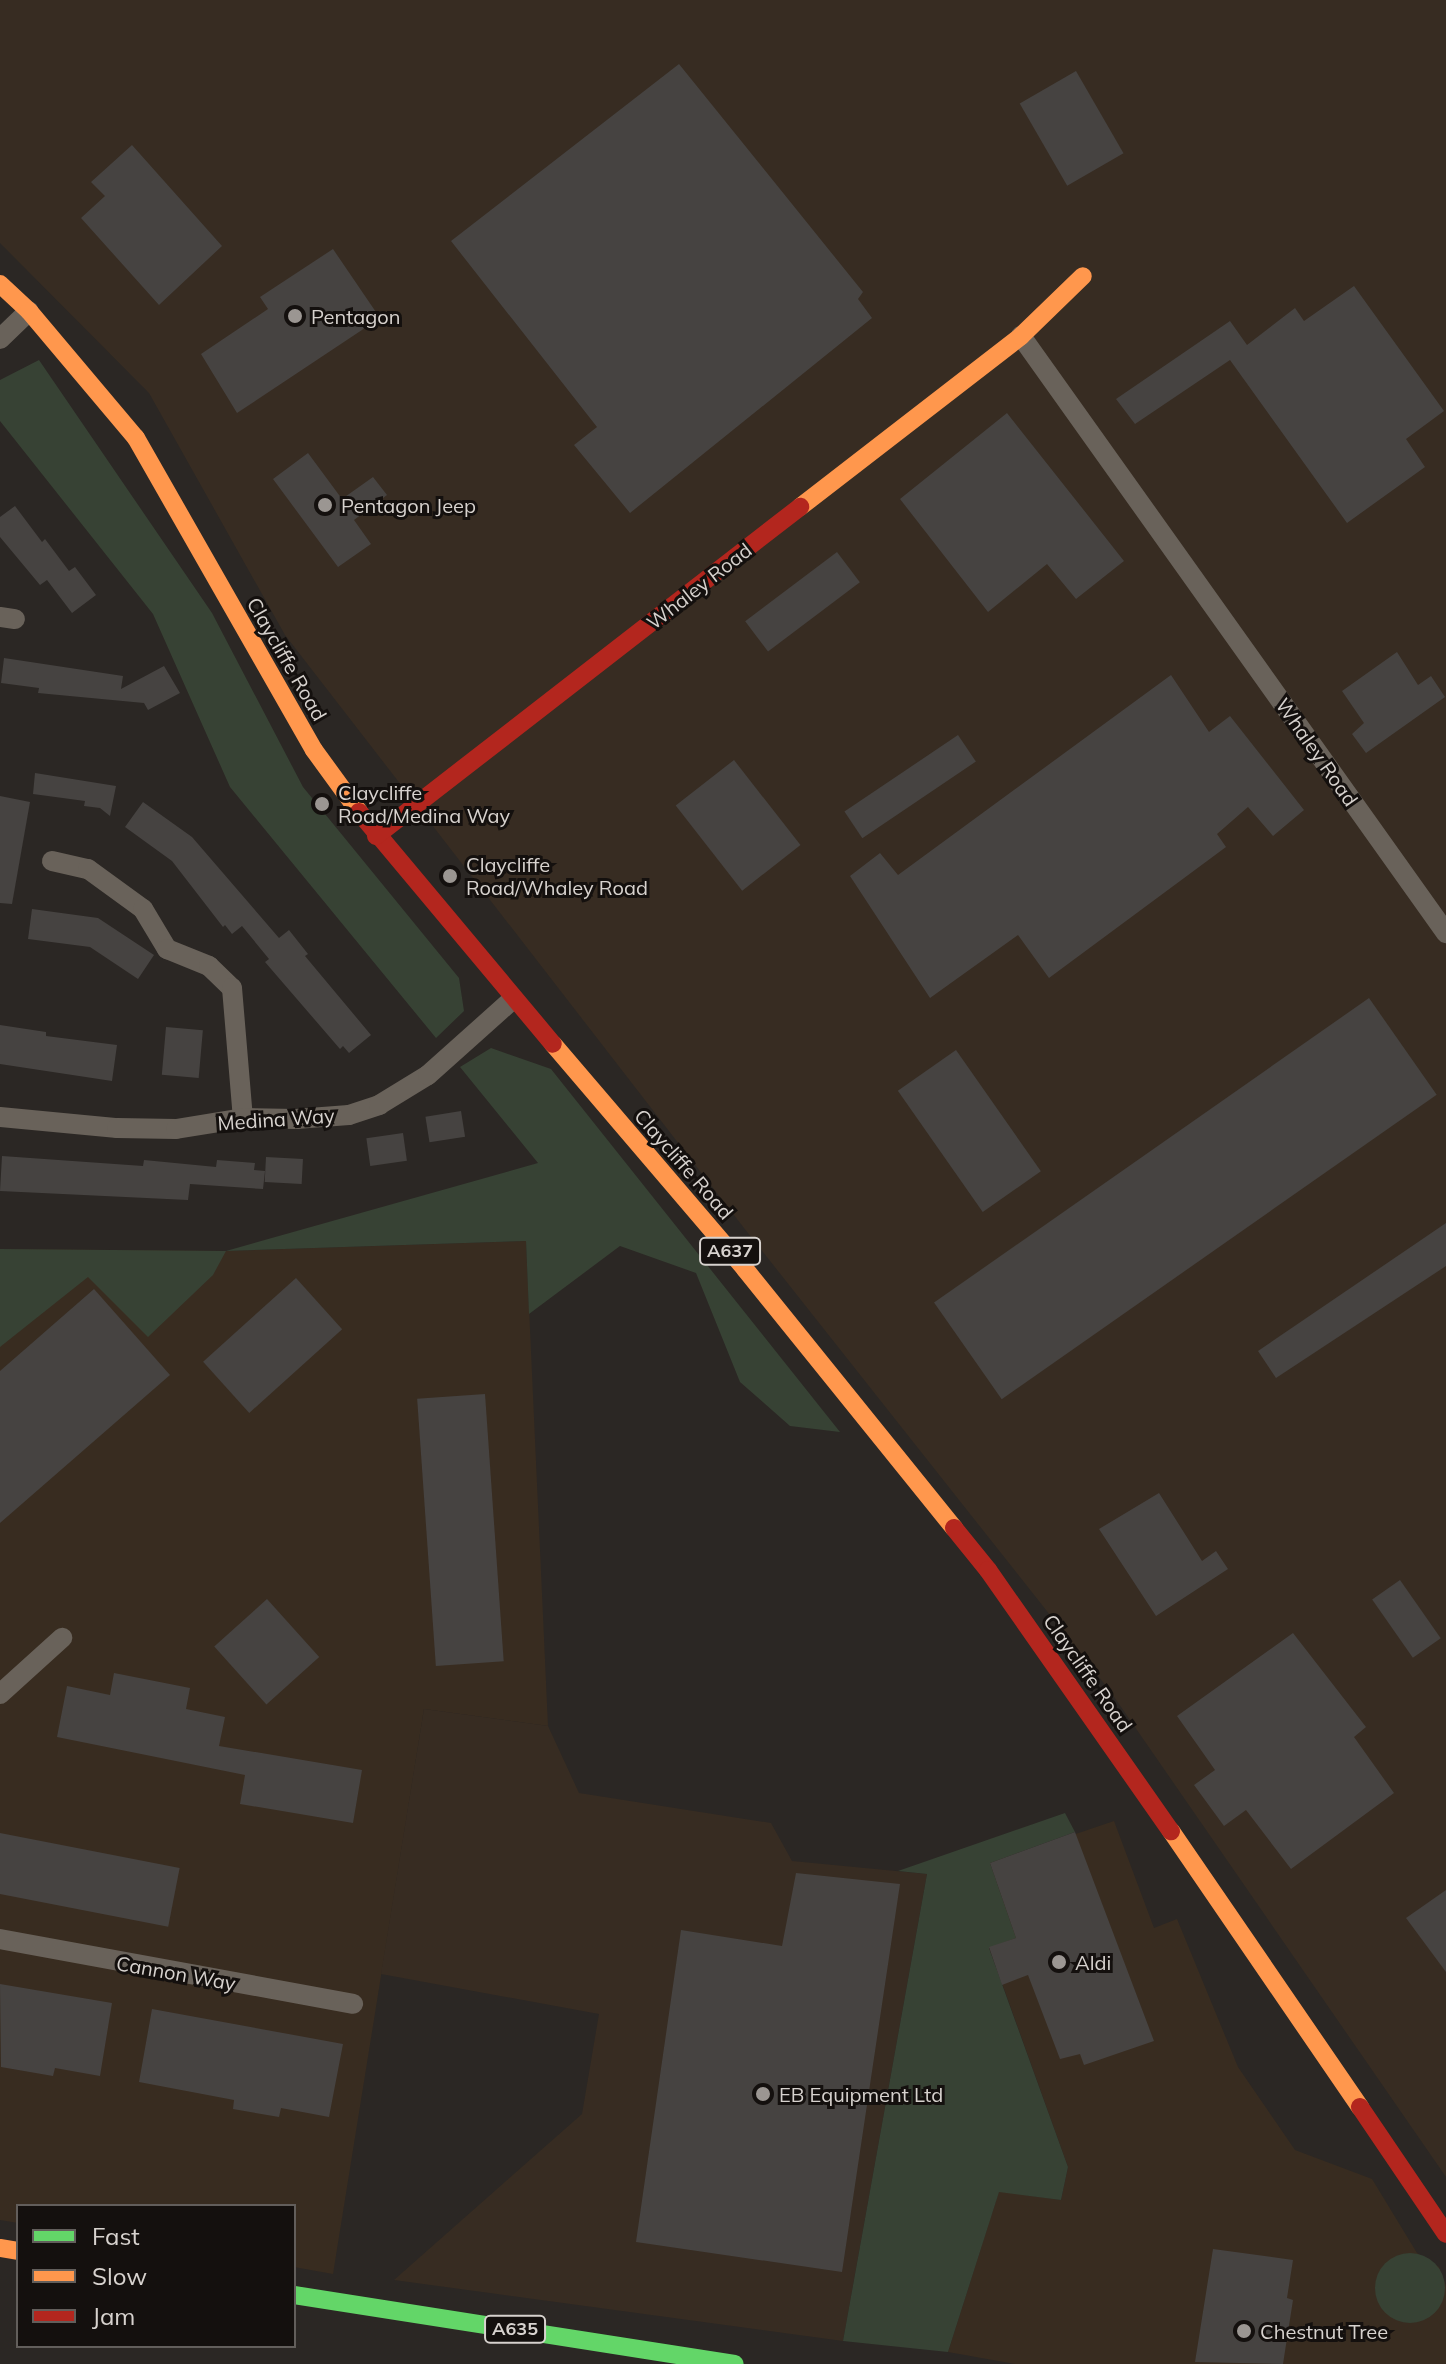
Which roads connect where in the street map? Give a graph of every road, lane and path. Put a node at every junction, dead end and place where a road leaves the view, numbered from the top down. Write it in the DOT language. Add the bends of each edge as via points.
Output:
graph roads {
  1 [pos="1083,276"];
  2 [pos="0,284"];
  3 [pos="29,311"];
  4 [pos="1021,336"];
  5 [pos="0,339"];
  6 [pos="376,836"];
  7 [pos="52,861"];
  8 [pos="1446,933"];
  9 [pos="513,999"];
  10 [pos="0,1117"];
  11 [pos="243,1118"];
  12 [pos="62,1638"];
  13 [pos="0,1694"];
  14 [pos="0,1939"];
  15 [pos="353,2004"];
  16 [pos="1446,2234"];
  17 [pos="296,2295"];
  18 [pos="735,2364"];
  1 -- 4 [label="main road, Whaley Road"];
  2 -- 3 [label="main road, Claycliffe Road / A637"];
  3 -- 5 [label="street"];
  3 -- 6 [label="main road, Claycliffe Road / A637" via="136,438 314,750"];
  4 -- 6 [label="main road, Whaley Road"];
  4 -- 8 [label="street, Whaley Road"];
  6 -- 9 [label="main road, Claycliffe Road / A637"];
  7 -- 11 [label="street" via="88,869 143,909 167,949 209,966 232,988"];
  9 -- 11 [label="street, Medina Way" via="428,1075 379,1105 336,1116"];
  9 -- 16 [label="main road, Claycliffe Road / A637" via="745,1269 988,1570"];
  10 -- 11 [label="street, Medina Way" via="176,1129"];
  12 -- 13 [label="street"];
  14 -- 15 [label="street, Cannon Way"];
  17 -- 18 [label="main road, A635"];
}
